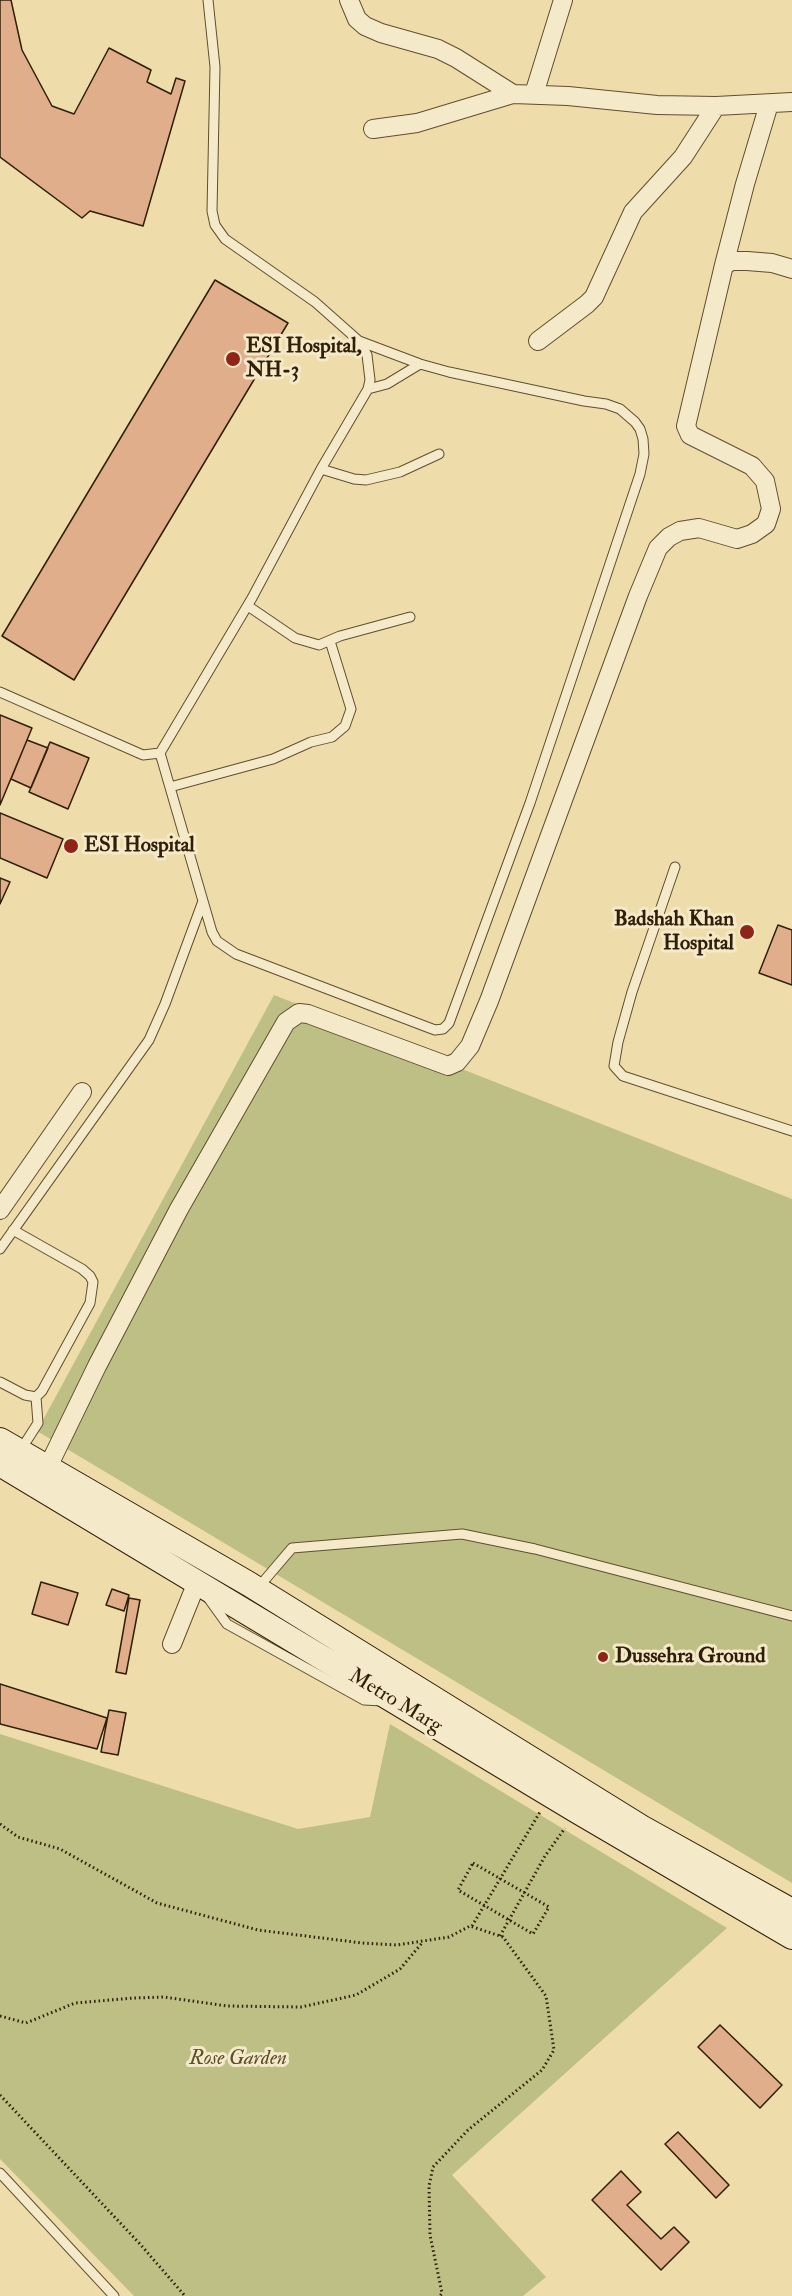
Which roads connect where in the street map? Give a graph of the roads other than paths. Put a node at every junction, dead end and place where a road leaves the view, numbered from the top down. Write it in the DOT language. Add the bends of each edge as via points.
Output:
graph roads {
  1 [pos="208,0"];
  2 [pos="349,0"];
  3 [pos="562,0"];
  4 [pos="513,94"];
  5 [pos="534,94"];
  6 [pos="792,102"];
  7 [pos="769,104"];
  8 [pos="716,106"];
  9 [pos="373,129"];
  10 [pos="724,265"];
  11 [pos="792,269"];
  12 [pos="359,341"];
  13 [pos="538,341"];
  14 [pos="420,364"];
  15 [pos="368,389"];
  16 [pos="439,454"];
  17 [pos="321,469"];
  18 [pos="248,606"];
  19 [pos="410,616"];
  20 [pos="330,641"];
  21 [pos="0,692"];
  22 [pos="160,753"];
  23 [pos="170,787"];
  24 [pos="675,867"];
  25 [pos="202,900"];
  26 [pos="82,1092"];
  27 [pos="792,1131"];
  28 [pos="0,1210"];
  29 [pos="13,1230"];
  30 [pos="0,1249"];
  31 [pos="0,1382"];
  32 [pos="36,1397"];
  33 [pos="6,1452"];
  34 [pos="47,1469"];
  35 [pos="197,1582"];
  36 [pos="250,1600"];
  37 [pos="792,1616"];
  38 [pos="172,1644"];
  39 [pos="396,1702"];
  40 [pos="792,1911"];
  41 [pos="792,1937"];
  42 [pos="0,2173"];
  43 [pos="114,2296"];
  1 -- 12 [label="lane" via="215,67 215,225 231,244 315,302"];
  2 -- 4 [label="street" via="364,26 456,58"];
  3 -- 5 [label="street"];
  4 -- 5 [label="street"];
  4 -- 9 [label="street" via="417,123"];
  5 -- 8 [label="street"];
  6 -- 7 [label="street"];
  7 -- 8 [label="street"];
  7 -- 10 [label="street"];
  8 -- 13 [label="street" via="683,157 633,212 594,297"];
  10 -- 11 [label="street" via="747,261"];
  10 -- 34 [label="street" via="686,426 690,435 752,466 765,481 771,509 765,525 737,539 699,528 680,531 658,548 489,1001 470,1046 458,1062 440,1064 308,1014 299,1013 286,1022 179,1209"];
  12 -- 14 [label="lane"];
  12 -- 15 [label="lane" via="367,355"];
  14 -- 15 [label="lane" via="387,384"];
  14 -- 25 [label="lane" via="620,409 640,429 644,454 530,803 453,1015 443,1029 435,1030 236,954 217,941"];
  15 -- 17 [label="lane"];
  16 -- 17 [label="lane" via="400,472 366,480"];
  17 -- 18 [label="lane"];
  18 -- 20 [label="lane" via="295,638 320,645"];
  18 -- 22 [label="lane"];
  19 -- 20 [label="lane"];
  20 -- 23 [label="lane" via="351,709 345,726 332,737 310,742 273,759"];
  21 -- 22 [label="lane" via="143,755"];
  22 -- 23 [label="lane"];
  23 -- 25 [label="lane"];
  24 -- 27 [label="lane" via="632,992 614,1066 623,1076"];
  25 -- 29 [label="lane" via="165,1004 145,1047"];
  26 -- 28 [label="street"];
  29 -- 30 [label="lane"];
  29 -- 32 [label="lane" via="82,1269 93,1282 90,1303"];
  31 -- 32 [label="lane"];
  32 -- 33 [label="lane" via="38,1423"];
  33 -- 34 [label="street, Metro Marg"];
  33 -- 35 [label="street, Metro Marg"];
  34 -- 36 [label="street, Metro Marg"];
  35 -- 36 [label="street, Metro Marg"];
  35 -- 38 [label="street"];
  35 -- 39 [label="lane" via="227,1624 364,1700"];
  36 -- 37 [label="lane" via="292,1548 462,1534 535,1549"];
  36 -- 39 [label="street, Metro Marg"];
  36 -- 40 [label="street, Metro Marg"];
  39 -- 41 [label="street, Metro Marg"];
  42 -- 43 [label="lane"];
}
